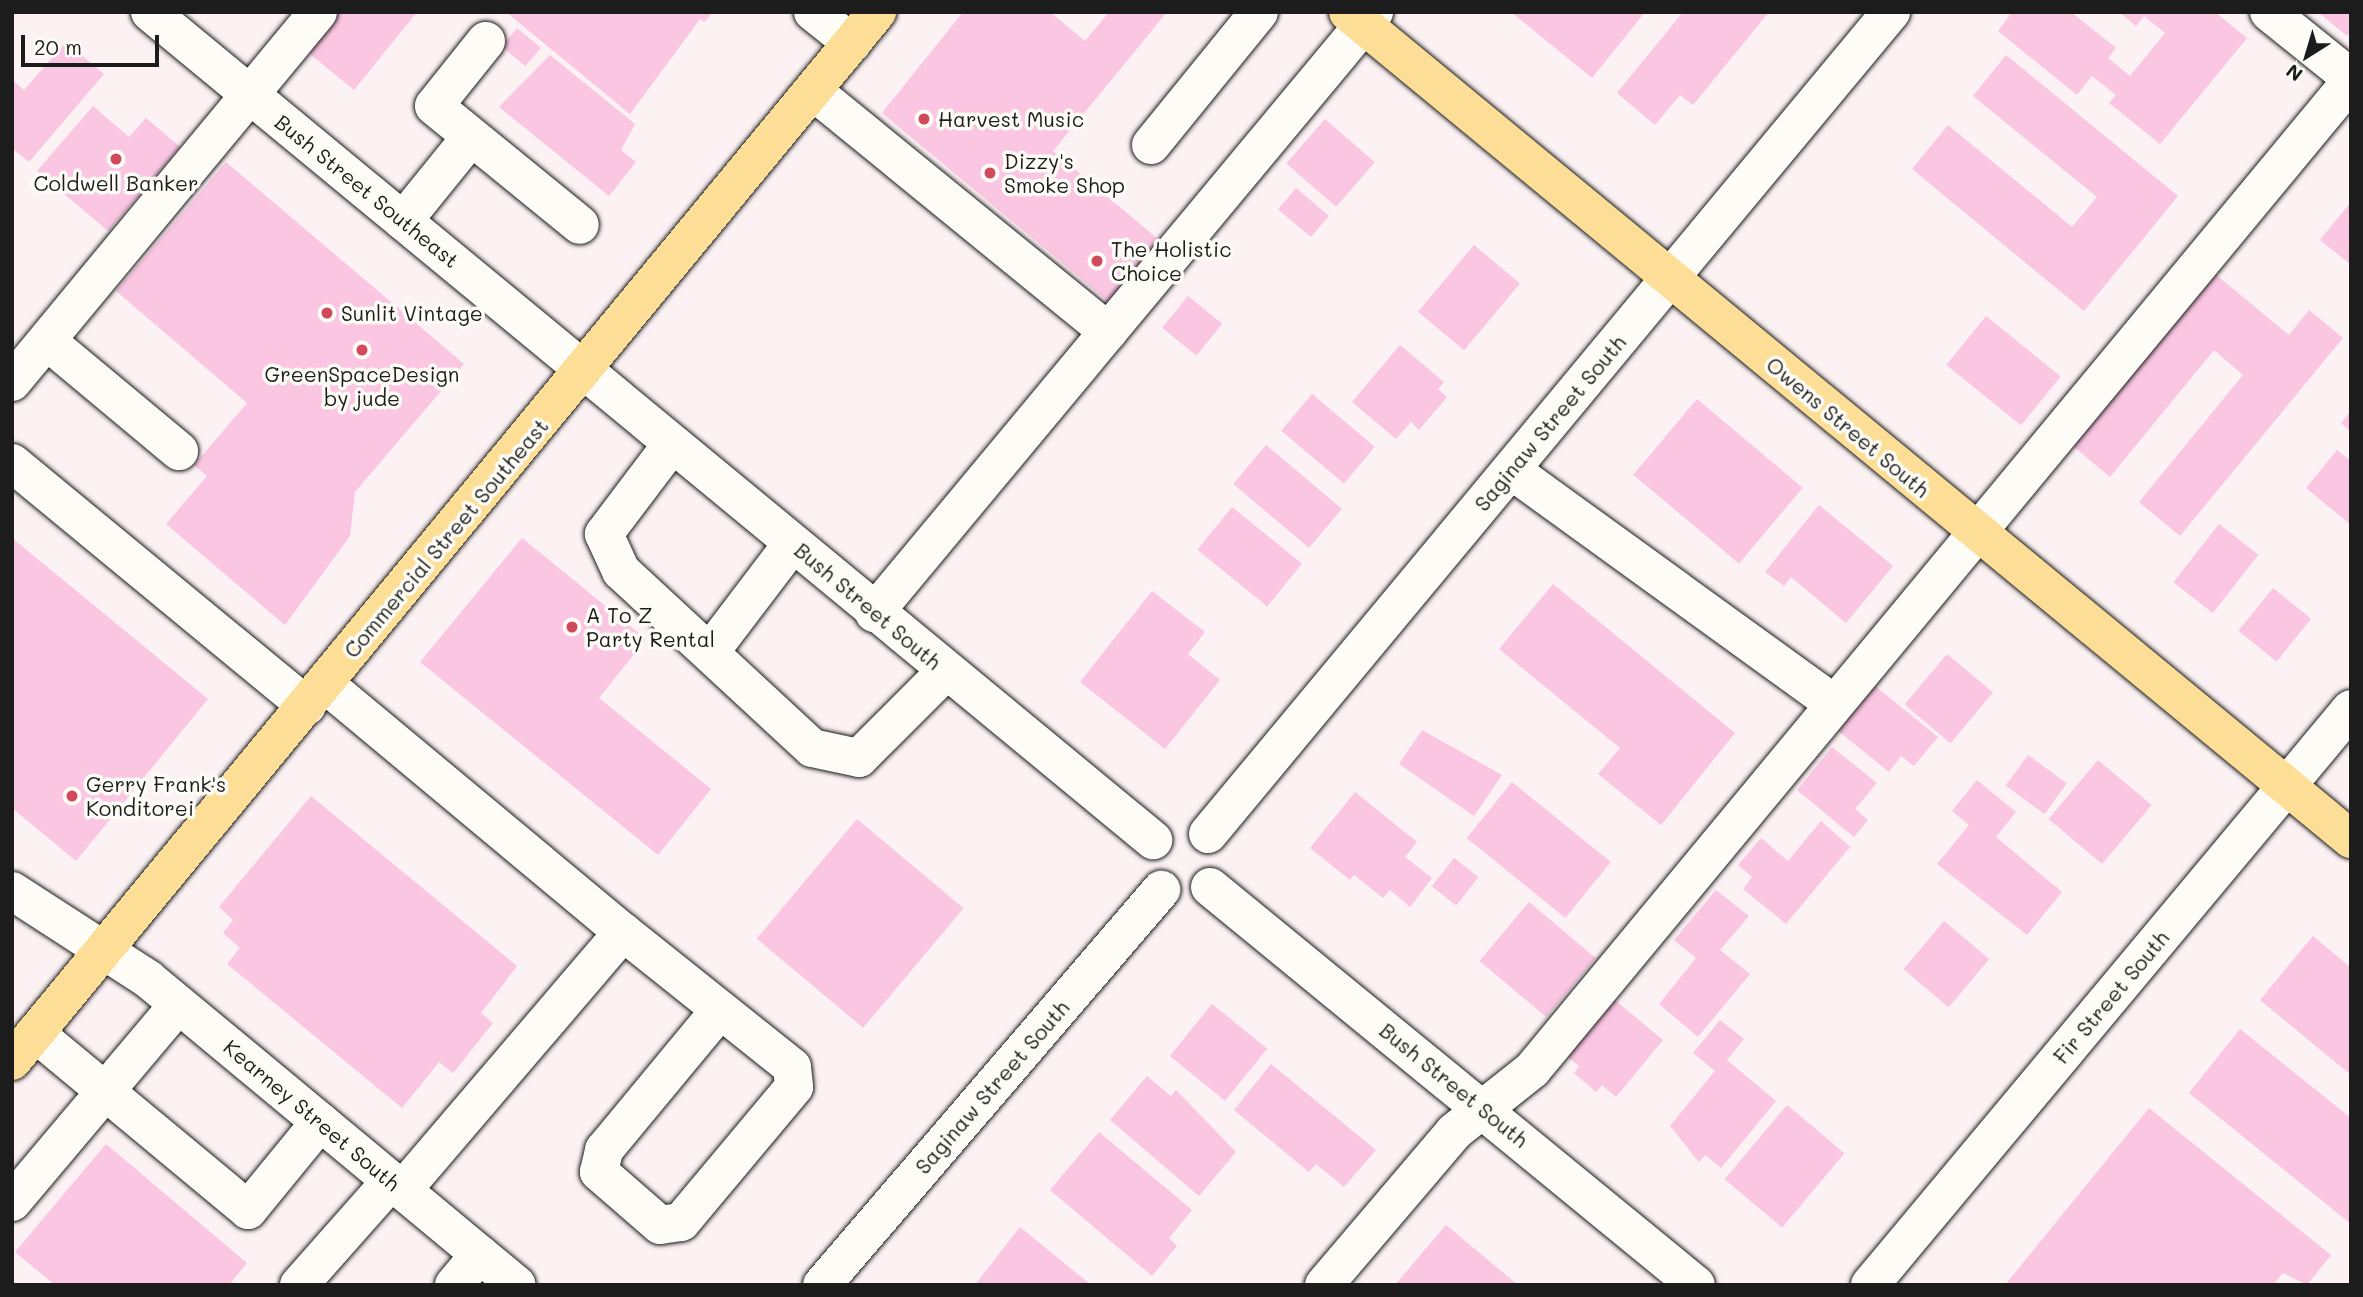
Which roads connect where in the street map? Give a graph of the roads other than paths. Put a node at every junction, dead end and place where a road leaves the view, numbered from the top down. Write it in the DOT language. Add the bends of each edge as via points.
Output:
graph roads {
  1 [pos="150,12"];
  2 [pos="318,12"];
  3 [pos="813,12"];
  4 [pos="877,12"];
  5 [pos="1259,12"];
  6 [pos="1891,12"];
  7 [pos="2269,12"];
  8 [pos="1362,17"];
  9 [pos="486,41"];
  10 [pos="852,43"];
  11 [pos="2351,79"];
  12 [pos="813,91"];
  13 [pos="249,94"];
  14 [pos="471,137"];
  15 [pos="1152,145"];
  16 [pos="403,220"];
  17 [pos="580,225"];
  18 [pos="1671,278"];
  19 [pos="1108,332"];
  20 [pos="25,359"];
  21 [pos="584,371"];
  22 [pos="672,444"];
  23 [pos="179,451"];
  24 [pos="12,463"];
  25 [pos="1511,470"];
  26 [pos="1975,533"];
  27 [pos="792,544"];
  28 [pos="874,613"];
  29 [pos="710,652"];
  30 [pos="946,671"];
  31 [pos="316,695"];
  32 [pos="1834,704"];
  33 [pos="2351,709"];
  34 [pos="2287,787"];
  35 [pos="1208,834"];
  36 [pos="2351,839"];
  37 [pos="1153,840"];
  38 [pos="1210,887"];
  39 [pos="1161,890"];
  40 [pos="12,891"];
  41 [pos="622,932"];
  42 [pos="103,952"];
  43 [pos="178,1005"];
  44 [pos="720,1010"];
  45 [pos="24,1047"];
  46 [pos="105,1092"];
  47 [pos="1482,1107"];
  48 [pos="320,1122"];
  49 [pos="397,1185"];
  50 [pos="12,1202"];
  51 [pos="480,1254"];
  52 [pos="299,1285"];
  53 [pos="454,1285"];
  54 [pos="517,1285"];
  55 [pos="822,1285"];
  56 [pos="1324,1285"];
  57 [pos="1696,1285"];
  58 [pos="1870,1285"];
  1 -- 13 [label="street, Bush Street Southeast"];
  2 -- 13 [label="street"];
  3 -- 10 [label="street"];
  4 -- 10 [label="main road, Commercial Street Southeast"];
  5 -- 15 [label="street"];
  6 -- 18 [label="street, Saginaw Street South"];
  7 -- 11 [label="street"];
  8 -- 18 [label="main road, Owens Street South"];
  8 -- 19 [label="street"];
  9 -- 14 [label="street" via="434,106"];
  10 -- 12 [label="main road, Commercial Street Southeast"];
  11 -- 26 [label="street"];
  12 -- 19 [label="street"];
  12 -- 21 [label="main road, Commercial Street Southeast"];
  13 -- 16 [label="street, Bush Street Southeast"];
  13 -- 20 [label="street"];
  14 -- 16 [label="street"];
  14 -- 17 [label="street"];
  16 -- 21 [label="street, Bush Street Southeast"];
  18 -- 25 [label="street, Saginaw Street South"];
  18 -- 26 [label="main road, Owens Street South"];
  19 -- 28 [label="street"];
  20 -- 23 [label="street"];
  21 -- 22 [label="street, Bush Street South"];
  21 -- 31 [label="main road, Commercial Street Southeast"];
  22 -- 27 [label="street, Bush Street South"];
  22 -- 29 [label="street" via="604,534 621,571"];
  24 -- 31 [label="street"];
  25 -- 32 [label="street"];
  25 -- 35 [label="street, Saginaw Street South"];
  26 -- 32 [label="street"];
  26 -- 34 [label="main road, Owens Street South"];
  27 -- 28 [label="street, Bush Street South"];
  27 -- 29 [label="street"];
  28 -- 30 [label="street, Bush Street South"];
  29 -- 30 [label="street" via="813,748 859,758"];
  30 -- 37 [label="street, Bush Street South"];
  31 -- 41 [label="street"];
  31 -- 42 [label="main road, Commercial Street Southeast"];
  32 -- 47 [label="street" via="1532,1070"];
  33 -- 34 [label="street, Fir Street South"];
  34 -- 36 [label="main road, Owens Street South"];
  34 -- 58 [label="street, Fir Street South"];
  35 -- 37 [label="street" via="1185,825"];
  35 -- 38 [label="street" via="1220,865"];
  37 -- 39 [label="street" via="1146,861"];
  38 -- 39 [label="street" via="1181,898"];
  38 -- 47 [label="street, Bush Street South"];
  39 -- 55 [label="street, Saginaw Street South"];
  40 -- 42 [label="street, Kearney Street South"];
  41 -- 44 [label="street"];
  41 -- 49 [label="street"];
  42 -- 43 [label="street, Kearney Street South"];
  42 -- 45 [label="main road, Commercial Street Southeast"];
  43 -- 46 [label="street"];
  43 -- 48 [label="street, Kearney Street South"];
  44 -- 44 [label="street" via="792,1067 794,1087 681,1222 660,1225 599,1172 604,1150"];
  45 -- 46 [label="street"];
  46 -- 48 [label="street" via="248,1210"];
  46 -- 50 [label="street"];
  47 -- 56 [label="street" via="1454,1132"];
  47 -- 57 [label="street, Bush Street South"];
  48 -- 49 [label="street, Kearney Street South"];
  49 -- 51 [label="street, Kearney Street South"];
  49 -- 52 [label="street"];
  51 -- 53 [label="street"];
  51 -- 54 [label="street, Kearney Street South"];
}
